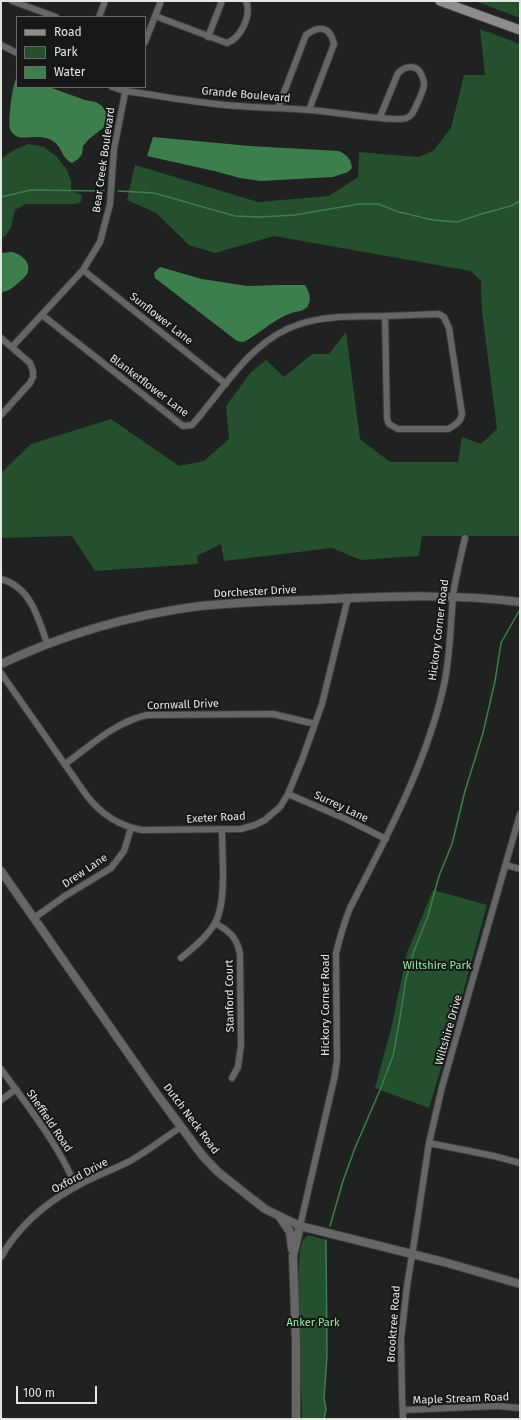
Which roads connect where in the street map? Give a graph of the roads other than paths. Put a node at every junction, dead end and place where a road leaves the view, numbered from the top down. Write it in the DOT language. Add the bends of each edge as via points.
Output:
graph roads {
  1 [pos="12,1"];
  2 [pos="105,1"];
  3 [pos="161,1"];
  4 [pos="222,1"];
  5 [pos="246,1"];
  6 [pos="440,1"];
  7 [pos="51,16"];
  8 [pos="99,16"];
  9 [pos="155,16"];
  10 [pos="520,30"];
  11 [pos="208,37"];
  12 [pos="146,39"];
  13 [pos="1,45"];
  14 [pos="16,52"];
  15 [pos="126,89"];
  16 [pos="278,108"];
  17 [pos="309,110"];
  18 [pos="380,117"];
  19 [pos="82,270"];
  20 [pos="42,315"];
  21 [pos="385,316"];
  22 [pos="1,338"];
  23 [pos="12,347"];
  24 [pos="226,384"];
  25 [pos="1,415"];
  26 [pos="465,538"];
  27 [pos="1,579"];
  28 [pos="454,597"];
  29 [pos="348,598"];
  30 [pos="520,602"];
  31 [pos="47,643"];
  32 [pos="1,664"];
  33 [pos="1,673"];
  34 [pos="315,724"];
  35 [pos="65,764"];
  36 [pos="288,794"];
  37 [pos="520,814"];
  38 [pos="132,828"];
  39 [pos="222,829"];
  40 [pos="386,839"];
  41 [pos="506,865"];
  42 [pos="520,869"];
  43 [pos="1,871"];
  44 [pos="34,918"];
  45 [pos="215,923"];
  46 [pos="181,958"];
  47 [pos="1,1068"];
  48 [pos="232,1078"];
  49 [pos="16,1089"];
  50 [pos="1,1100"];
  51 [pos="181,1127"];
  52 [pos="429,1143"];
  53 [pos="520,1163"];
  54 [pos="76,1187"];
  55 [pos="279,1217"];
  56 [pos="300,1226"];
  57 [pos="412,1254"];
  58 [pos="293,1256"];
  59 [pos="1,1257"];
  60 [pos="520,1284"];
  61 [pos="520,1408"];
  62 [pos="403,1410"];
  63 [pos="296,1419"];
  64 [pos="403,1419"];
  1 -- 7 [label="street"];
  2 -- 8 [label="street"];
  3 -- 9 [label="street"];
  4 -- 11 [label="street"];
  5 -- 11 [label="street" via="249,10 238,36 227,43"];
  6 -- 10 [label="main road"];
  9 -- 11 [label="street"];
  9 -- 12 [label="street"];
  13 -- 14 [label="street"];
  15 -- 16 [label="street, Grande Boulevard" via="238,106"];
  15 -- 19 [label="street, Bear Creek Boulevard" via="114,149 110,204 100,242"];
  16 -- 17 [label="street, Grande Boulevard"];
  16 -- 17 [label="street" via="306,34 321,27 330,34 334,44"];
  17 -- 18 [label="street, Grande Boulevard"];
  18 -- 18 [label="street, Grande Boulevard" via="401,119 412,114 424,85 419,71 414,67 398,73"];
  19 -- 20 [label="street, Bear Creek Boulevard"];
  19 -- 24 [label="street, Sunflower Lane"];
  20 -- 23 [label="street, Bear Creek Boulevard"];
  20 -- 24 [label="street, Blanketflower Lane" via="183,426 192,424"];
  21 -- 21 [label="street, Blanketflower Lane" via="439,314 446,320 462,414 462,419 454,426 448,429 398,429 389,424"];
  21 -- 24 [label="street, Blanketflower Lane" via="326,318 299,324 278,334 255,351"];
  22 -- 23 [label="street"];
  23 -- 25 [label="street" via="30,363 33,377"];
  26 -- 28 [label="street, Hickory Corner Road"];
  27 -- 31 [label="street" via="18,587 29,599"];
  28 -- 29 [label="street, Dorchester Drive"];
  28 -- 30 [label="street, Dorchester Drive"];
  28 -- 40 [label="street, Hickory Corner Road" via="444,686 422,759"];
  29 -- 31 [label="street, Dorchester Drive" via="224,604 179,609 113,623"];
  29 -- 34 [label="street, Exeter Road"];
  31 -- 32 [label="street, Dorchester Drive"];
  33 -- 35 [label="street, Exeter Road"];
  34 -- 35 [label="street, Cornwall Drive" via="273,714 146,715 119,725"];
  34 -- 36 [label="street, Exeter Road"];
  35 -- 38 [label="street, Exeter Road" via="99,809"];
  36 -- 39 [label="street, Exeter Road" via="280,807 265,820 241,828"];
  36 -- 40 [label="street, Surrey Lane"];
  37 -- 41 [label="street, Wiltshire Drive"];
  38 -- 39 [label="street, Exeter Road"];
  38 -- 44 [label="street, Drew Lane" via="124,851 111,868"];
  39 -- 45 [label="street" via="223,897"];
  40 -- 56 [label="street, Hickory Corner Road" via="350,908 336,953 335,1075"];
  41 -- 42 [label="street"];
  41 -- 52 [label="street, Wiltshire Drive" via="442,1087"];
  43 -- 44 [label="street, Dutch Neck Road"];
  44 -- 51 [label="street, Dutch Neck Road"];
  45 -- 46 [label="street"];
  45 -- 48 [label="street, Stanford Court" via="231,933 240,954 241,1045 238,1067"];
  47 -- 49 [label="street, Sheffield Road"];
  49 -- 50 [label="street"];
  49 -- 54 [label="street, Sheffield Road" via="55,1144"];
  51 -- 54 [label="street, Oxford Drive" via="131,1160"];
  51 -- 55 [label="street, Dutch Neck Road" via="217,1171"];
  52 -- 53 [label="street"];
  52 -- 57 [label="street, Wiltshire Drive"];
  54 -- 59 [label="street, Oxford Drive" via="34,1216"];
  55 -- 56 [label="street, Dutch Neck Road"];
  55 -- 58 [label="street" via="290,1232"];
  56 -- 57 [label="street, Dutch Neck Road"];
  56 -- 58 [label="street, Hickory Corner Road"];
  57 -- 60 [label="street, Dutch Neck Road"];
  57 -- 62 [label="street, Brooktree Road" via="401,1339"];
  58 -- 63 [label="street, Hickory Corner Road"];
  61 -- 62 [label="street, Maple Stream Road" via="497,1406"];
  62 -- 64 [label="street, Brooktree Road"];
}
